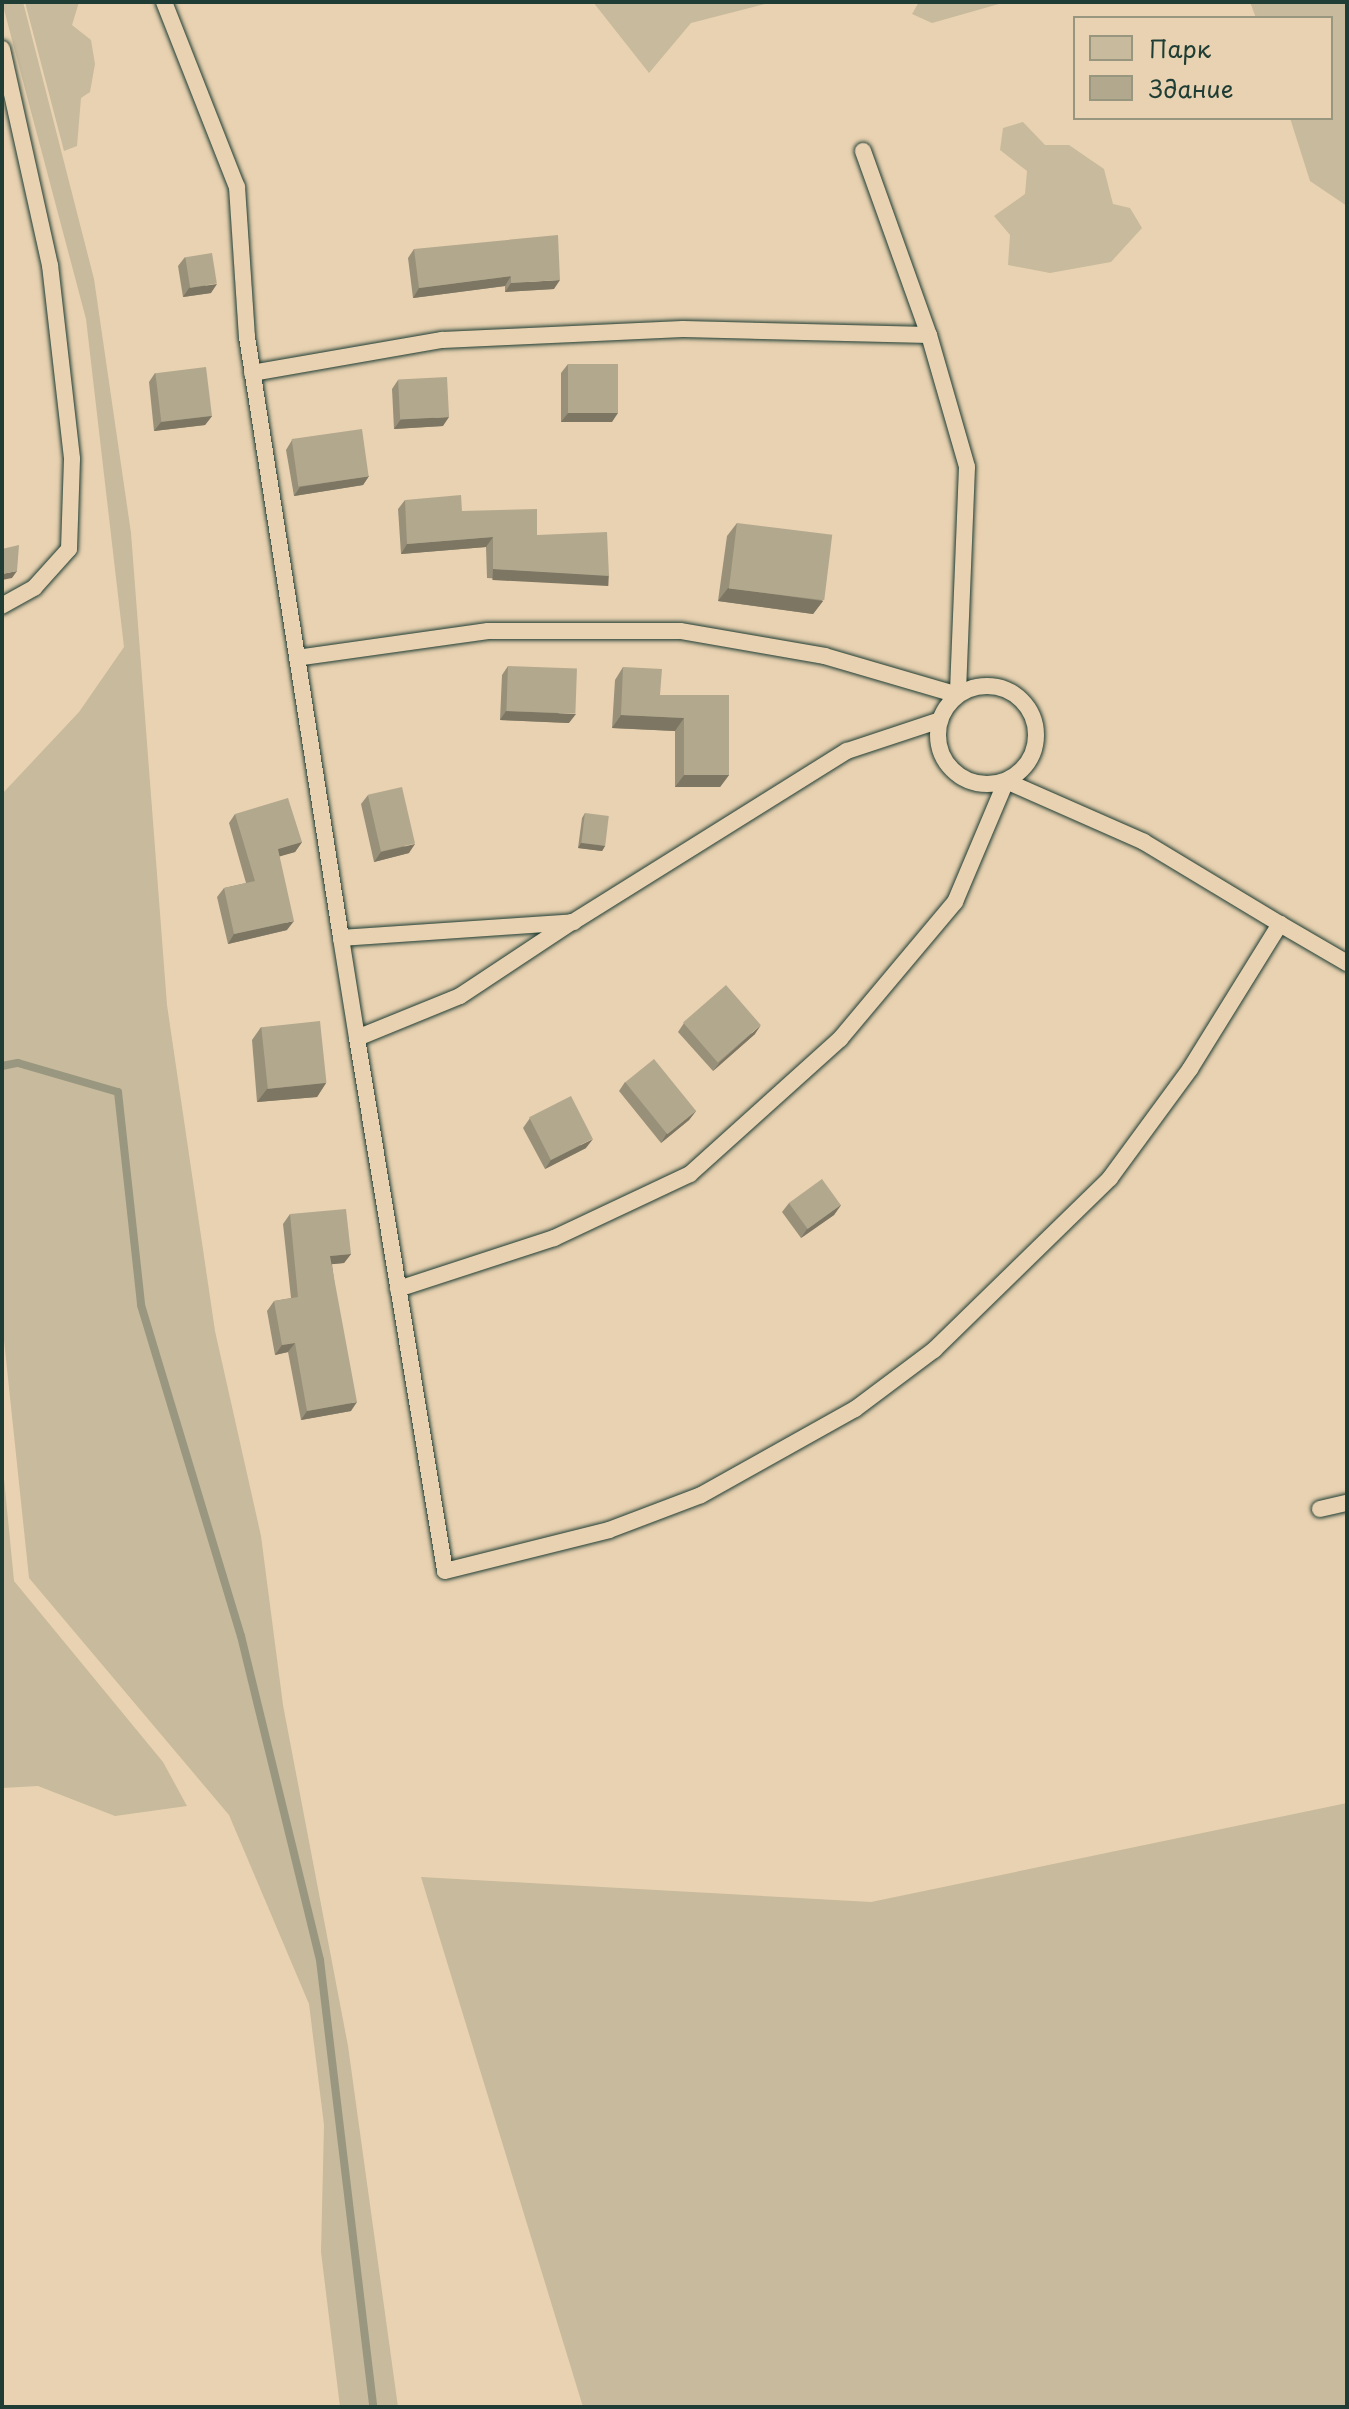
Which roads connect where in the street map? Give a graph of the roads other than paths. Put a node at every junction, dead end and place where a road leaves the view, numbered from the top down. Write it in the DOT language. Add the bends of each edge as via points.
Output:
graph roads {
  1 [pos="164,2"];
  2 [pos="2,49"];
  3 [pos="863,151"];
  4 [pos="929,335"];
  5 [pos="252,373"];
  6 [pos="2,606"];
  7 [pos="297,658"];
  8 [pos="958,695"];
  9 [pos="940,720"];
  10 [pos="1006,781"];
  11 [pos="573,922"];
  12 [pos="1280,924"];
  13 [pos="341,938"];
  14 [pos="1347,963"];
  15 [pos="357,1038"];
  16 [pos="398,1289"];
  17 [pos="1347,1503"];
  18 [pos="1320,1509"];
  1 -- 5 [label="lane" via="237,187"];
  2 -- 6 [label="lane" via="50,265 72,459 69,549 34,588"];
  3 -- 4 [label="lane"];
  4 -- 5 [label="lane" via="683,329 442,340"];
  4 -- 8 [label="lane" via="967,467"];
  5 -- 7 [label="lane"];
  7 -- 8 [label="lane" via="488,631 680,631 825,656"];
  7 -- 13 [label="lane"];
  8 -- 9 [label="lane"];
  8 -- 10 [label="lane" via="990,686 1021,699 1031,712 1036,745"];
  9 -- 10 [label="lane" via="940,752 954,772 975,783"];
  9 -- 11 [label="lane" via="847,751"];
  10 -- 12 [label="lane" via="1144,842"];
  10 -- 16 [label="lane" via="955,902 840,1039 690,1174 554,1238"];
  11 -- 13 [label="lane"];
  11 -- 15 [label="lane" via="460,996"];
  12 -- 14 [label="lane"];
  12 -- 16 [label="lane" via="1190,1069 1110,1178 934,1350 855,1409 701,1495 609,1530 445,1571"];
  13 -- 15 [label="lane"];
  15 -- 16 [label="lane"];
  17 -- 18 [label="lane"];
}
